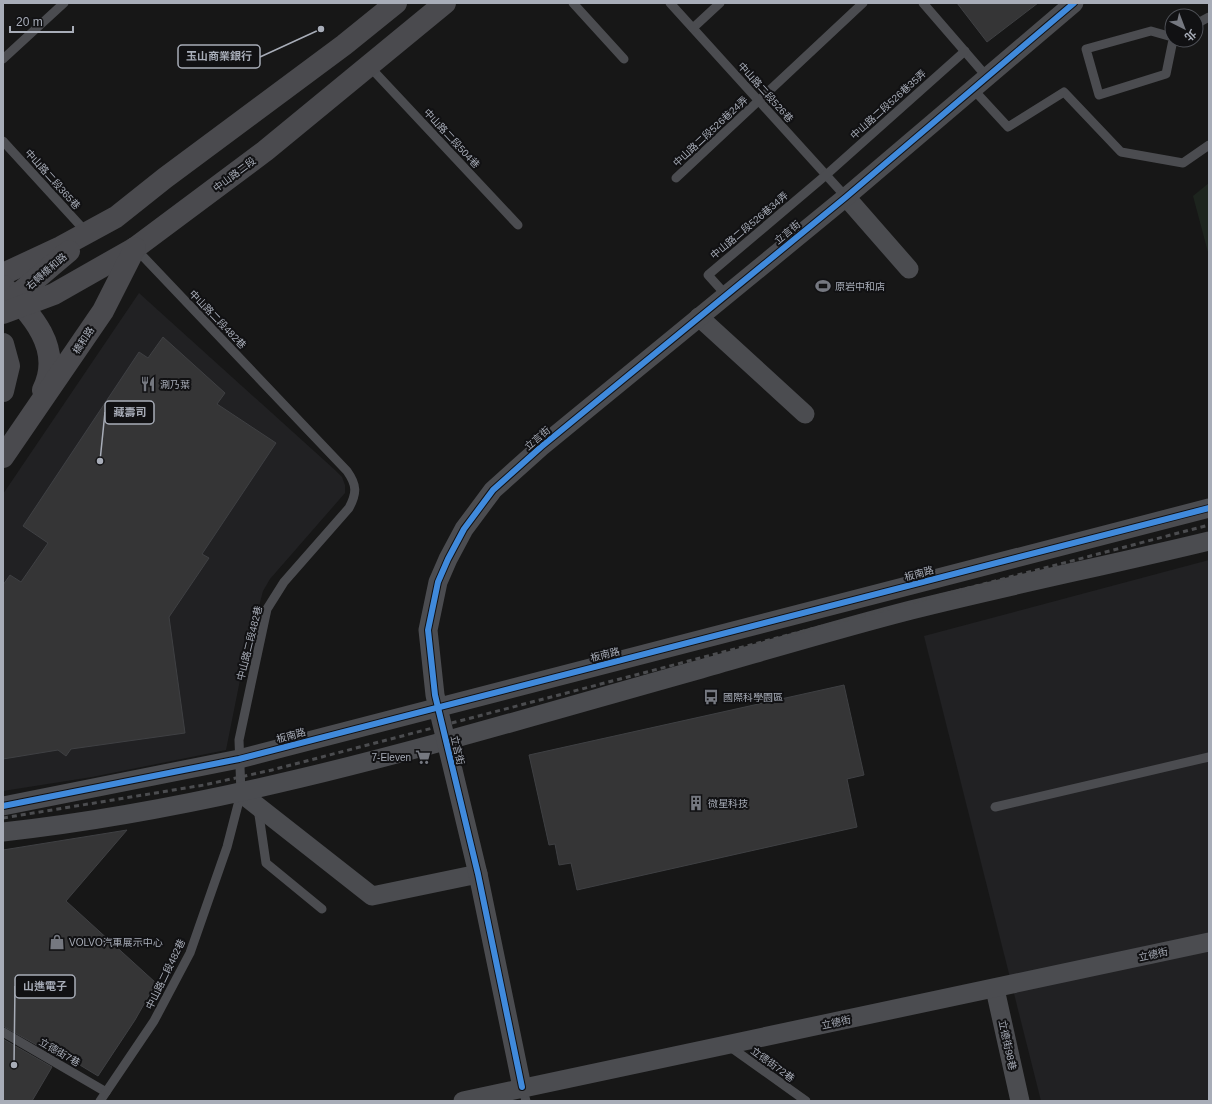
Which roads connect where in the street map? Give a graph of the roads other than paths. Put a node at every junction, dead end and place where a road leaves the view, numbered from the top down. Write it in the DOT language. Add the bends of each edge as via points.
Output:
graph roads {
  1 [pos="64,3"];
  2 [pos="396,3"];
  3 [pos="445,3"];
  4 [pos="573,3"];
  5 [pos="670,3"];
  6 [pos="720,3"];
  7 [pos="864,3"];
  8 [pos="923,3"];
  9 [pos="1074,3"];
  10 [pos="693,28"];
  11 [pos="1172,39"];
  12 [pos="965,51"];
  13 [pos="3,59"];
  14 [pos="624,59"];
  15 [pos="369,66"];
  16 [pos="987,76"];
  17 [pos="972,88"];
  18 [pos="759,101"];
  19 [pos="3,140"];
  20 [pos="1209,145"];
  21 [pos="826,174"];
  22 [pos="676,178"];
  23 [pos="846,196"];
  24 [pos="518,225"];
  25 [pos="87,233"];
  26 [pos="135,248"];
  27 [pos="909,269"];
  28 [pos="3,274"];
  29 [pos="726,295"];
  30 [pos="9,302"];
  31 [pos="699,317"];
  32 [pos="3,344"];
  33 [pos="3,391"];
  34 [pos="805,414"];
  35 [pos="24,427"];
  36 [pos="3,457"];
  37 [pos="1209,508"];
  38 [pos="1209,541"];
  39 [pos="438,707"];
  40 [pos="446,740"];
  41 [pos="1209,757"];
  42 [pos="239,759"];
  43 [pos="241,793"];
  44 [pos="3,806"];
  45 [pos="258,806"];
  46 [pos="995,807"];
  47 [pos="3,832"];
  48 [pos="478,874"];
  49 [pos="322,909"];
  50 [pos="1209,942"];
  51 [pos="995,989"];
  52 [pos="3,1032"];
  53 [pos="727,1044"];
  54 [pos="106,1092"];
  55 [pos="524,1094"];
  56 [pos="100,1101"];
  57 [pos="463,1101"];
  58 [pos="806,1101"];
  59 [pos="1020,1101"];
  1 -- 13 [label="lane"];
  2 -- 25 [label="main road" via="116,217"];
  3 -- 15 [label="main road, 中山路二段"];
  4 -- 14 [label="lane"];
  5 -- 10 [label="lane, 中山路二段526巷"];
  6 -- 10 [label="lane"];
  7 -- 18 [label="lane, 中山路二段526巷24弄"];
  8 -- 12 [label="lane"];
  9 -- 16 [label="street, 立言街"];
  10 -- 18 [label="lane, 中山路二段526巷"];
  11 -- 11 [label="lane" via="1151,31 1086,49 1099,95 1166,74"];
  12 -- 16 [label="lane"];
  12 -- 21 [label="lane, 中山路二段526巷35弄"];
  15 -- 24 [label="lane, 中山路二段504巷"];
  15 -- 26 [label="main road, 中山路二段" via="265,151"];
  16 -- 17 [label="street, 立言街"];
  17 -- 20 [label="lane" via="1008,127 1064,92 1121,152 1183,163"];
  17 -- 23 [label="street, 立言街"];
  18 -- 21 [label="lane, 中山路二段526巷"];
  18 -- 22 [label="lane, 中山路二段526巷24弄"];
  19 -- 25 [label="lane, 中山路二段365巷"];
  21 -- 23 [label="lane, 中山路二段526巷"];
  21 -- 29 [label="lane, 中山路二段526巷34弄" via="708,275"];
  23 -- 27 [label="street"];
  23 -- 29 [label="street, 立言街"];
  25 -- 28 [label="main road" via="61,248"];
  25 -- 30 [label="main road, 右轉橋和路" via="69,252"];
  26 -- 30 [label="main road, 中山路二段" via="54,294"];
  26 -- 35 [label="main road, 橋和路" via="103,311"];
  26 -- 42 [label="lane, 中山路二段482巷" via="348,471 356,488 355,497 349,508 284,582 267,609 239,740"];
  29 -- 31 [label="street, 立言街"];
  30 -- 35 [label="main road, 橋和路" via="48,346 51,359 46,384"];
  31 -- 34 [label="street"];
  31 -- 39 [label="street, 立言街" via="540,447 493,490 464,529 438,582 428,630 432,678"];
  32 -- 33 [label="main road" via="9,366"];
  35 -- 36 [label="main road, 橋和路"];
  37 -- 39 [label="street, 板南路"];
  38 -- 40 [label="street" via="911,610"];
  39 -- 40 [label="street, 立言街"];
  39 -- 42 [label="street, 板南路"];
  40 -- 43 [label="street"];
  40 -- 48 [label="street, 立言街"];
  41 -- 46 [label="lane"];
  42 -- 43 [label="lane, 中山路二段482巷"];
  42 -- 44 [label="street, 板南路"];
  43 -- 45 [label="street"];
  43 -- 47 [label="street" via="151,811"];
  43 -- 54 [label="lane, 中山路二段482巷" via="227,847 190,953 154,1020"];
  45 -- 48 [label="street" via="372,896"];
  45 -- 49 [label="lane" via="266,862"];
  48 -- 55 [label="street, 立言街"];
  50 -- 51 [label="street, 立德街"];
  51 -- 53 [label="street, 立德街"];
  51 -- 59 [label="street, 立德街98巷"];
  52 -- 54 [label="lane, 立德街7巷"];
  53 -- 55 [label="street, 立德街"];
  53 -- 58 [label="lane, 立德街72巷"];
  54 -- 56 [label="lane, 中山路二段482巷"];
  55 -- 57 [label="street, 立德街"];
}
